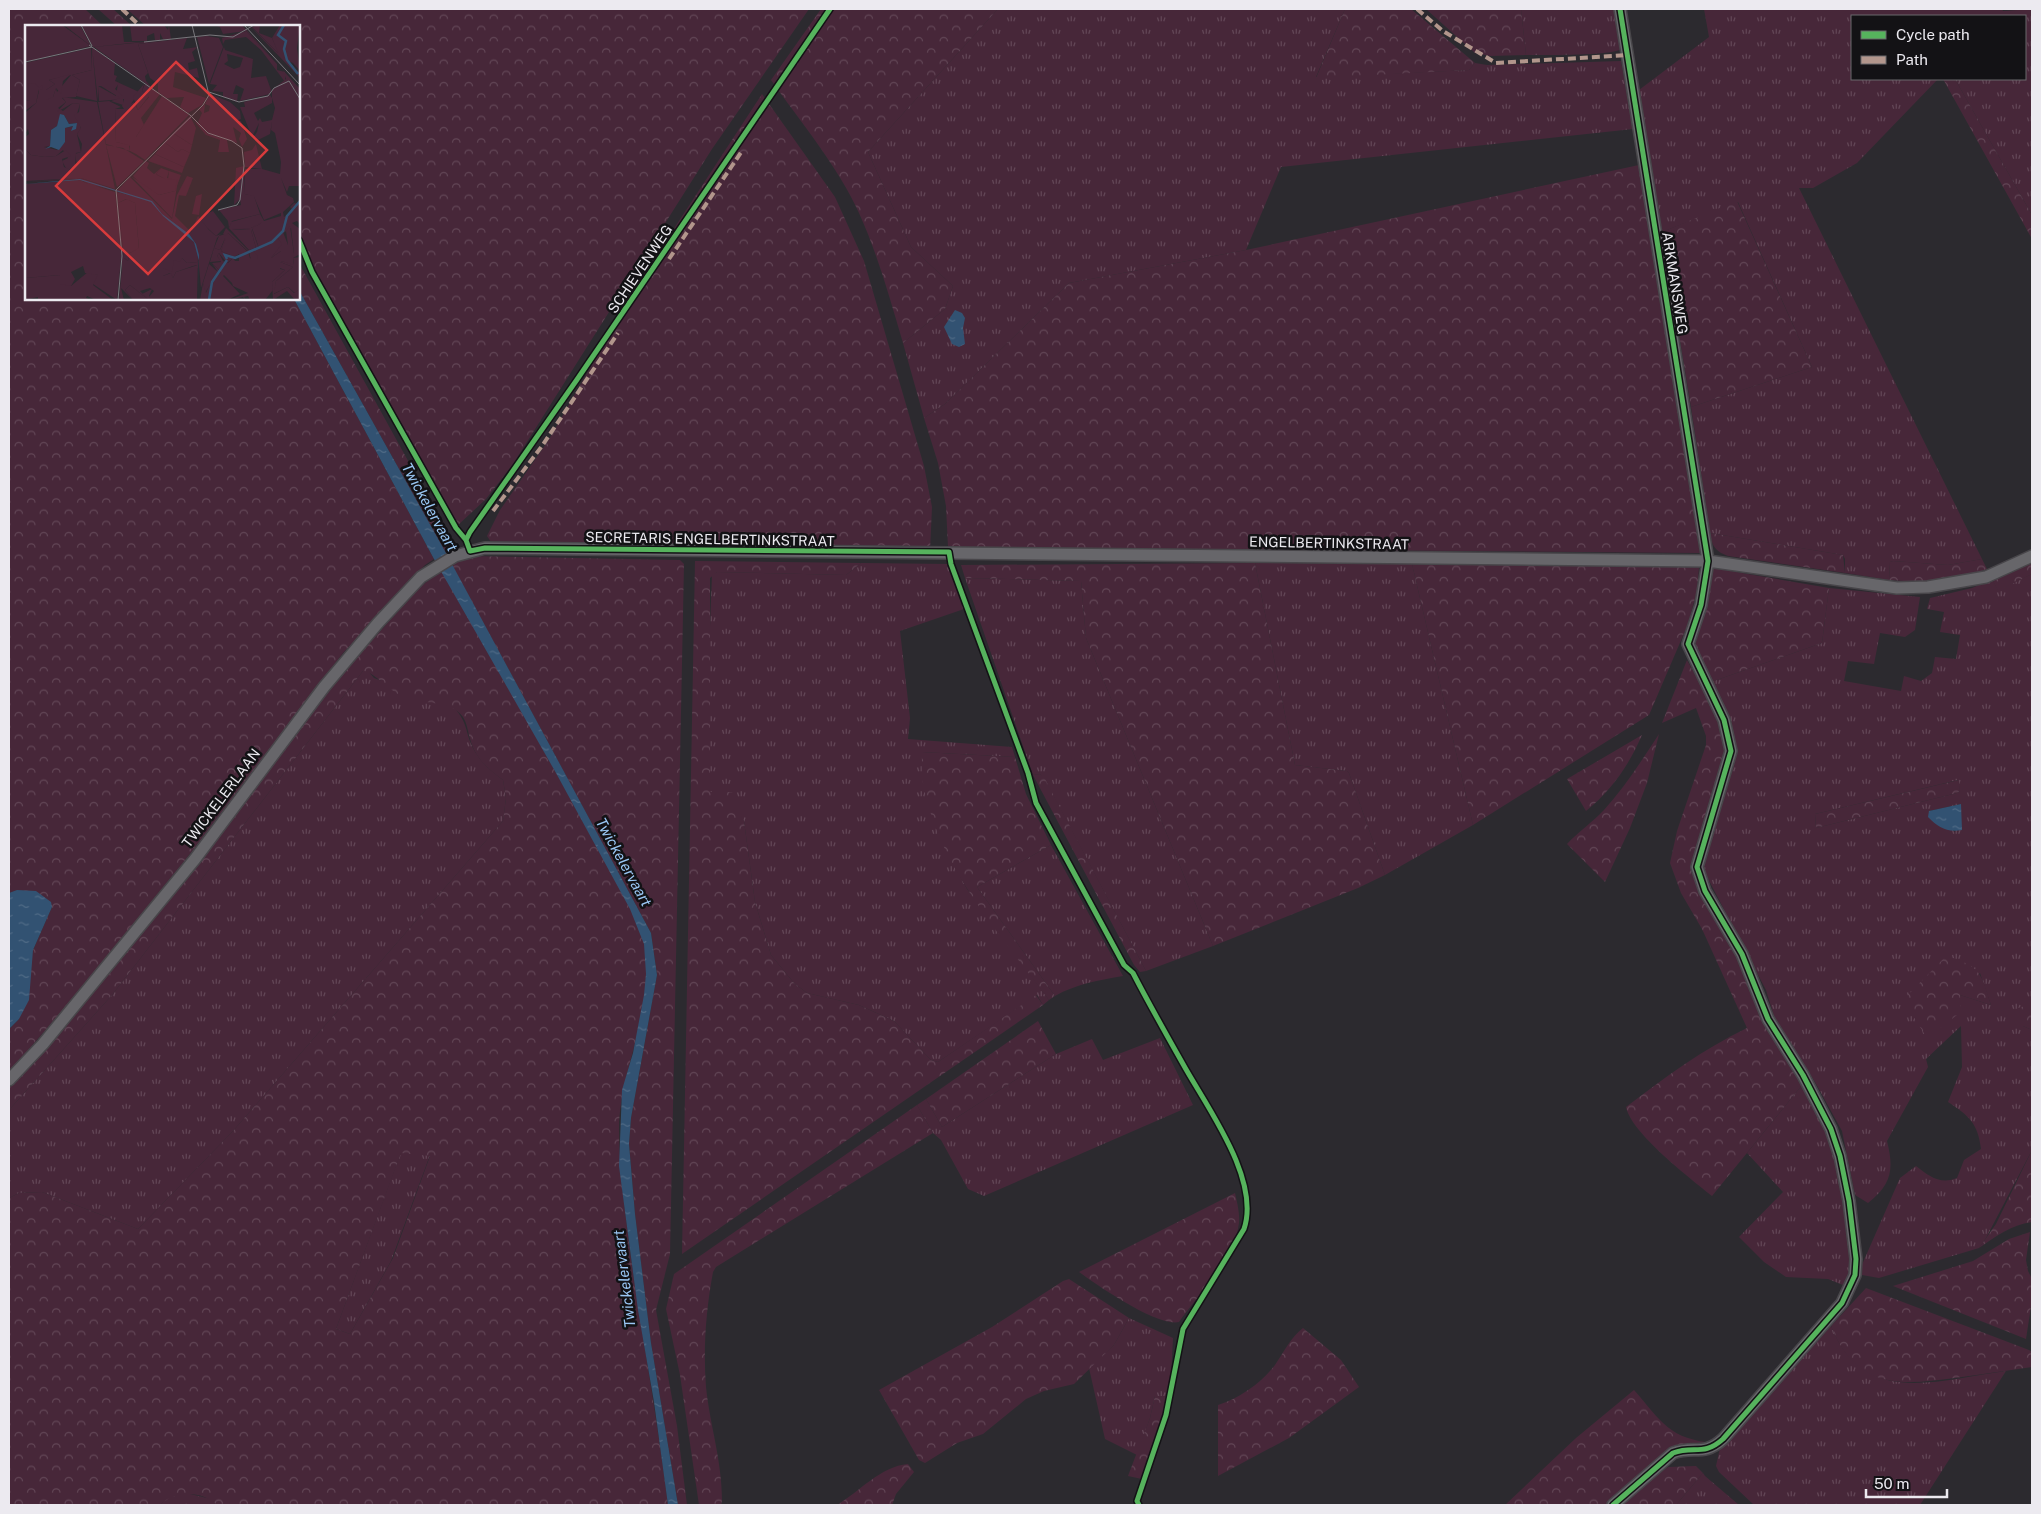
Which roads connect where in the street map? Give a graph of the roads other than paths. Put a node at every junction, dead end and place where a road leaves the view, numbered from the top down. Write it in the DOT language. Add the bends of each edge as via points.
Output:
graph roads {
  1 [pos="1620,9"];
  2 [pos="470,551"];
  3 [pos="949,552"];
  4 [pos="2032,556"];
  5 [pos="1708,561"];
  6 [pos="9,1080"];
  7 [pos="1613,1505"];
  1 -- 5 [label="street, ARKMANSWEG"];
  2 -- 3 [label="street, SECRETARIS ENGELBERTINKSTRAAT" via="485,548"];
  2 -- 6 [label="street, TWICKELERLAAN" via="438,565 415,584 330,680 195,859 43,1044"];
  3 -- 5 [label="street, ENGELBERTINKSTRAAT"];
  4 -- 5 [label="street, ENGELBERTINKSTRAAT" via="1986,577 1928,588 1855,583"];
  5 -- 7 [label="street, ARKMANSWEG" via="1701,605 1688,644 1724,720 1731,751 1697,867 1705,890 1742,954 1768,1019 1804,1075 1831,1129 1849,1201 1855,1243 1855,1275 1842,1303 1723,1439 1710,1449 1673,1453"];
}
